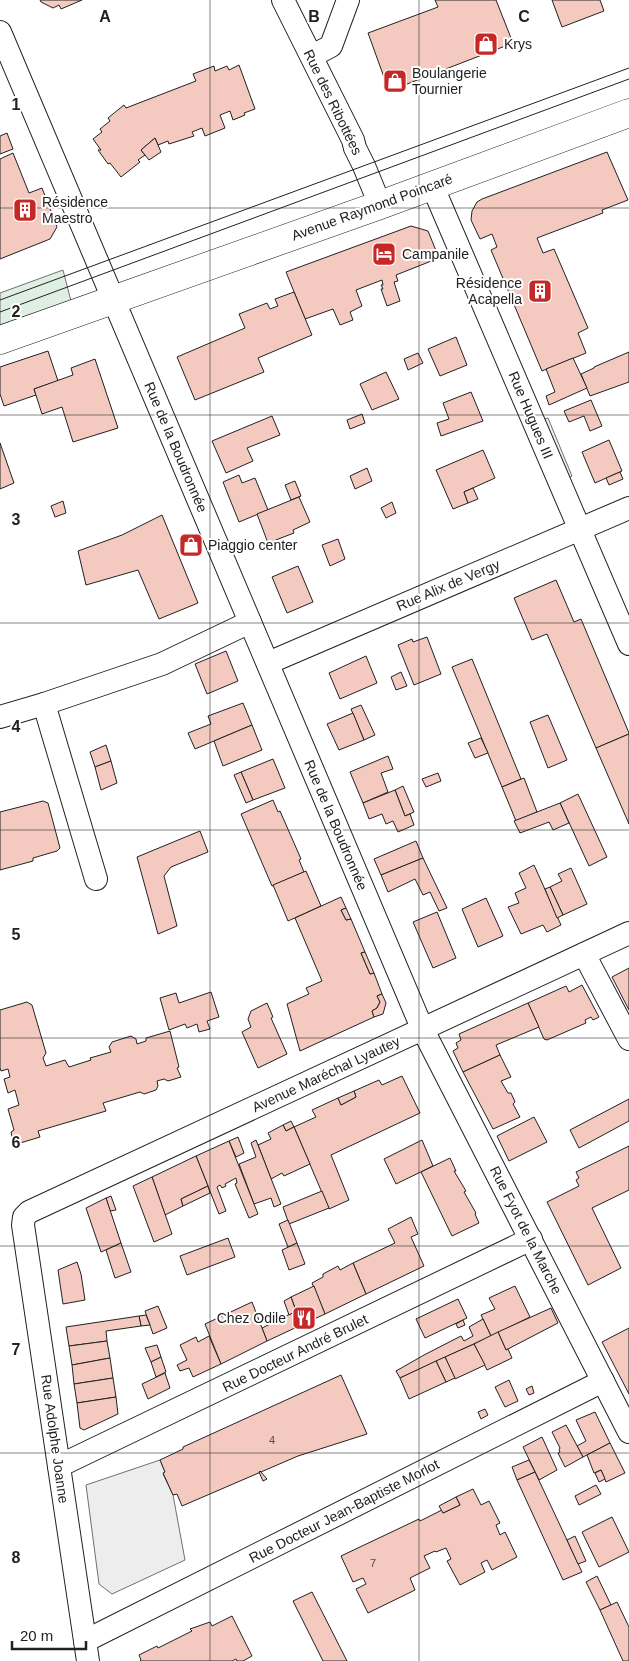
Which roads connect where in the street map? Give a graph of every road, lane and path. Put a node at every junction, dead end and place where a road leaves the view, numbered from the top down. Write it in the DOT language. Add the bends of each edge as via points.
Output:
graph roads {
  1 [pos="283,0"];
  2 [pos="348,0"];
  3 [pos="0,32"];
  4 [pos="312,56"];
  5 [pos="629,113"];
  6 [pos="432,185"];
  7 [pos="380,205"];
  8 [pos="114,301"];
  9 [pos="0,340"];
  10 [pos="629,508"];
  11 [pos="580,528"];
  12 [pos="250,622"];
  13 [pos="629,644"];
  14 [pos="268,663"];
  15 [pos="44,704"];
  16 [pos="0,717"];
  17 [pos="96,879"];
  18 [pos="629,933"];
  19 [pos="584,954"];
  20 [pos="422,1028"];
  21 [pos="629,1040"];
  22 [pos="24,1217"];
  23 [pos="531,1239"];
  24 [pos="603,1381"];
  25 [pos="629,1432"];
  26 [pos="59,1466"];
  27 [pos="86,1651"];
  1 -- 4 [label="street, Rue des Ribottées"];
  2 -- 4 [label="street" via="331,46"];
  3 -- 8 [label="street"];
  4 -- 7 [label="street, Rue des Ribottées"];
  5 -- 6 [label="main road, Avenue Raymond Poincaré"];
  6 -- 7 [label="main road, Avenue Raymond Poincaré"];
  6 -- 11 [label="street, Rue Hugues III"];
  7 -- 8 [label="main road, Avenue Raymond Poincaré"];
  8 -- 9 [label="main road, Avenue Raymond Poincaré"];
  8 -- 12 [label="street, Rue de la Boudronnée"];
  10 -- 11 [label="street, Rue Alix de Vergy"];
  11 -- 13 [label="street, Rue Hugues III"];
  11 -- 14 [label="street, Rue Alix de Vergy"];
  12 -- 14 [label="street, Rue de la Boudronnée"];
  12 -- 15 [label="street" via="162,664"];
  14 -- 20 [label="street, Rue de la Boudronnée"];
  15 -- 16 [label="street"];
  15 -- 17 [label="street"];
  18 -- 19 [label="street, Avenue Maréchal Lyautey"];
  19 -- 20 [label="street, Avenue Maréchal Lyautey"];
  19 -- 21 [label="street"];
  20 -- 22 [label="street, Avenue Maréchal Lyautey"];
  20 -- 23 [label="street, Rue Fyot de la Marche"];
  22 -- 26 [label="street, Rue Adolphe Joanne"];
  23 -- 24 [label="street, Rue Fyot de la Marche"];
  23 -- 26 [label="street, Rue Docteur André Brulet"];
  24 -- 25 [label="street, Rue Fyot de la Marche"];
  24 -- 27 [label="street, Rue Docteur Jean-Baptiste Morlot"];
  26 -- 27 [label="street, Rue Adolphe Joanne"];
}
